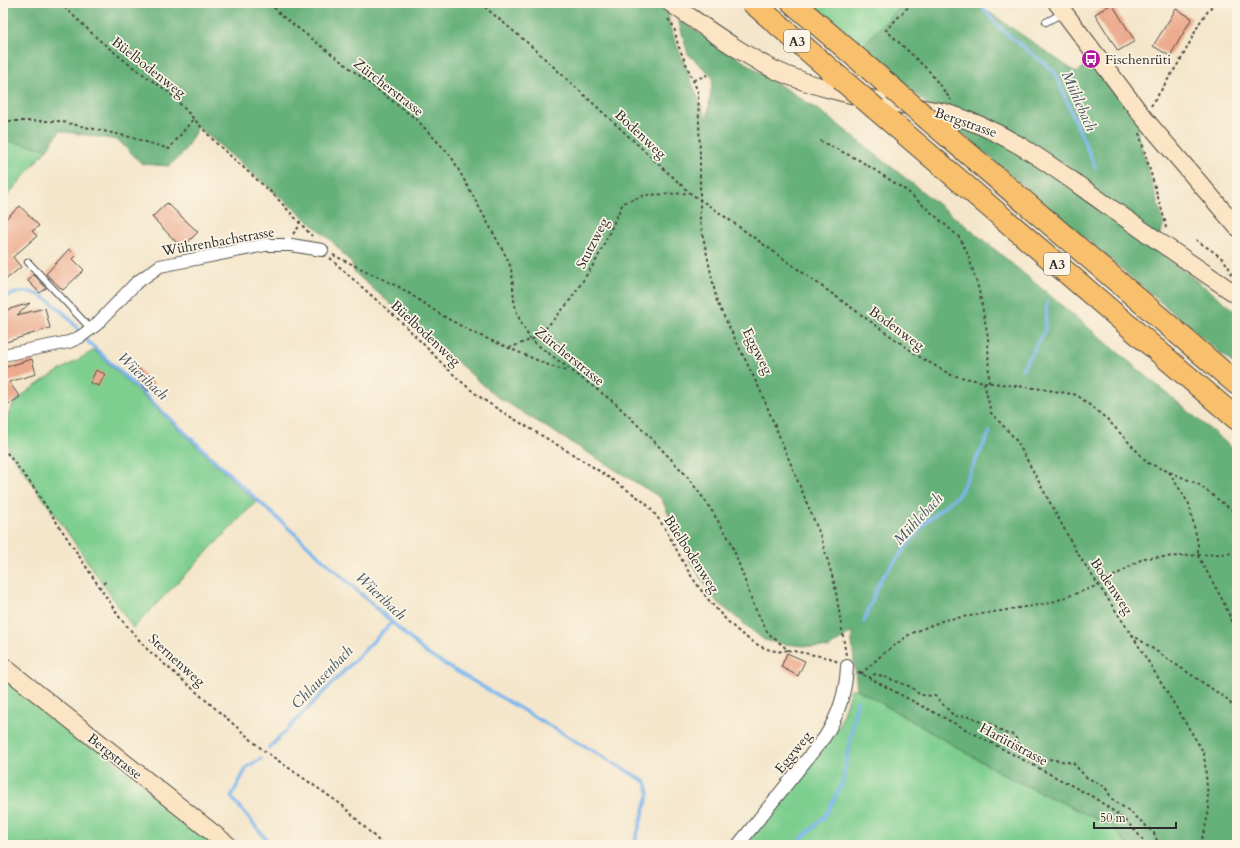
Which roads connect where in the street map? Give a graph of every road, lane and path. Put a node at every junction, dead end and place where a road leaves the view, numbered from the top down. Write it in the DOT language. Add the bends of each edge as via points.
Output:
graph roads {
  1 [pos="60,3"];
  2 [pos="270,3"];
  3 [pos="480,3"];
  4 [pos="753,3"];
  5 [pos="793,3"];
  6 [pos="912,3"];
  7 [pos="1214,3"];
  8 [pos="1061,8"];
  9 [pos="668,9"];
  10 [pos="1046,22"];
  11 [pos="707,75"];
  12 [pos="694,80"];
  13 [pos="960,117"];
  14 [pos="1143,117"];
  15 [pos="195,118"];
  16 [pos="3,121"];
  17 [pos="820,140"];
  18 [pos="690,193"];
  19 [pos="701,200"];
  20 [pos="1237,227"];
  21 [pos="1196,240"];
  22 [pos="1160,243"];
  23 [pos="322,250"];
  24 [pos="28,262"];
  25 [pos="1231,292"];
  26 [pos="91,329"];
  27 [pos="531,340"];
  28 [pos="509,348"];
  29 [pos="3,355"];
  30 [pos="570,371"];
  31 [pos="984,382"];
  32 [pos="989,383"];
  33 [pos="1237,384"];
  34 [pos="1237,419"];
  35 [pos="3,448"];
  36 [pos="1169,472"];
  37 [pos="1237,514"];
  38 [pos="1237,553"];
  39 [pos="1198,556"];
  40 [pos="106,581"];
  41 [pos="1099,585"];
  42 [pos="99,588"];
  43 [pos="1237,632"];
  44 [pos="1131,634"];
  45 [pos="845,646"];
  46 [pos="788,650"];
  47 [pos="3,666"];
  48 [pos="847,666"];
  49 [pos="868,678"];
  50 [pos="1237,712"];
  51 [pos="228,845"];
  52 [pos="383,845"];
  53 [pos="738,845"];
  54 [pos="1146,845"];
  55 [pos="1160,845"];
  56 [pos="1199,845"];
  1 -- 15 [label="path, Büelbodenweg" via="98,39 170,93"];
  2 -- 27 [label="path, Zürcherstrasse" via="280,15 417,120 452,156 508,258 512,268 517,313"];
  3 -- 18 [label="path, Bodenweg" via="530,45"];
  4 -- 34 [label="highway, A3, bridge"];
  5 -- 33 [label="highway, A3, bridge"];
  6 -- 13 [label="path" via="886,30 929,71 950,98"];
  7 -- 14 [label="path" via="1200,22 1184,56"];
  8 -- 10 [label="lane"];
  8 -- 14 [label="street"];
  9 -- 12 [label="path, Eggweg" via="678,45"];
  9 -- 13 [label="street, Bergstrasse" via="775,70 802,81"];
  11 -- 12 [label="path"];
  12 -- 19 [label="path, Eggweg" via="700,110"];
  13 -- 22 [label="street, Bergstrasse" via="1018,143"];
  14 -- 20 [label="street"];
  14 -- 22 [label="path" via="1139,134 1165,221 1166,231"];
  15 -- 16 [label="path" via="169,148 58,121"];
  15 -- 23 [label="path, Büelbodenweg" via="216,144 300,221"];
  17 -- 32 [label="path" via="859,160 907,191 960,238 979,290 988,337"];
  18 -- 19 [label="path, Bodenweg"];
  18 -- 27 [label="path, Stutzweg" via="646,195 623,203 597,259 569,302 538,337"];
  19 -- 31 [label="path, Bodenweg" via="920,357 951,374"];
  19 -- 45 [label="path, Eggweg" via="700,222 717,302 761,392 821,537 835,586"];
  21 -- 25 [label="path" via="1224,260 1231,270"];
  22 -- 25 [label="street, Bergstrasse"];
  23 -- 26 [label="street, Wührenbachstrasse" via="291,245 265,245 160,266 136,283"];
  23 -- 28 [label="path" via="401,288 443,316"];
  23 -- 46 [label="path, Büelbodenweg" via="467,386 489,403 567,449 643,501 663,524 687,569 726,620 742,635 763,647 776,652"];
  24 -- 26 [label="lane"];
  26 -- 29 [label="street, Wührenbachstrasse" via="69,342"];
  27 -- 28 [label="path, Stutzweg"];
  27 -- 30 [label="path, Zürcherstrasse"];
  28 -- 30 [label="path" via="553,367"];
  30 -- 46 [label="path, Zürcherstrasse" via="615,403 686,475 731,542 761,622 768,633"];
  31 -- 32 [label="path"];
  31 -- 41 [label="path, Bodenweg" via="991,413 1018,443 1076,551"];
  32 -- 36 [label="path" via="1042,388 1077,395 1107,419 1148,463"];
  35 -- 42 [label="path, Sternenweg" via="32,484 78,551"];
  36 -- 37 [label="path" via="1198,484"];
  36 -- 39 [label="path" via="1189,504 1198,544"];
  38 -- 39 [label="path"];
  39 -- 41 [label="path" via="1144,558"];
  39 -- 43 [label="path"];
  40 -- 42 [label="path"];
  41 -- 44 [label="path, Bodenweg"];
  41 -- 49 [label="path, Harütistrasse" via="1050,603 944,620 910,634 884,653 861,674"];
  42 -- 52 [label="path, Sternenweg" via="120,618 147,649 263,750 342,805"];
  44 -- 50 [label="path, Bodenweg" via="1227,699"];
  44 -- 56 [label="path" via="1204,753 1209,809"];
  46 -- 48 [label="path, Zürcherstrasse" via="830,658"];
  47 -- 51 [label="street, Bergstrasse"];
  48 -- 53 [label="street, Eggweg" via="844,694 832,725"];
  49 -- 54 [label="path, Harütistrasse" via="1093,797 1121,816"];
  49 -- 55 [label="path" via="875,674 911,687 920,695 935,696 954,716 972,717 991,724 1004,733 1014,735 1019,744 1043,758 1073,762 1086,777 1105,787 1112,799 1154,833"];
}
